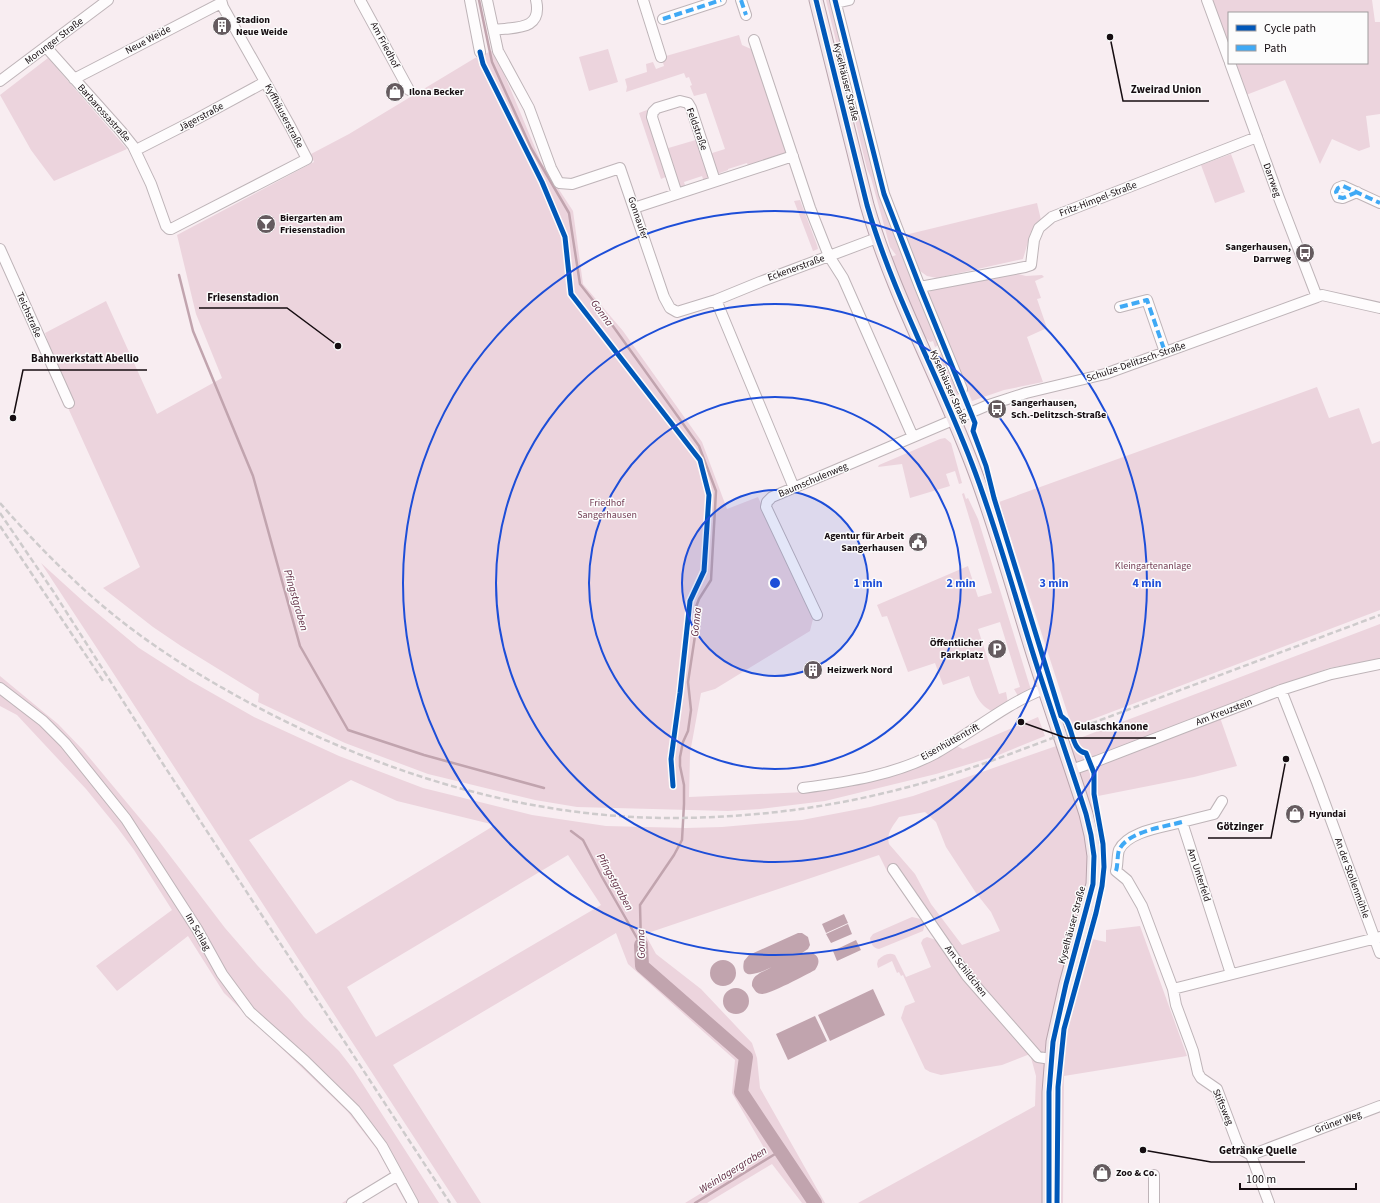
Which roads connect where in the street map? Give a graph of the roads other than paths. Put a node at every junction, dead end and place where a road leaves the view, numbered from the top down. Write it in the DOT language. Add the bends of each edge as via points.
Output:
graph roads {
  1 [pos="108,0"];
  2 [pos="360,0"];
  3 [pos="470,0"];
  4 [pos="487,0"];
  5 [pos="536,0"];
  6 [pos="643,0"];
  7 [pos="721,0"];
  8 [pos="741,0"];
  9 [pos="816,0"];
  10 [pos="849,0"];
  11 [pos="1207,0"];
  12 [pos="221,1"];
  13 [pos="836,2"];
  14 [pos="746,15"];
  15 [pos="663,19"];
  16 [pos="494,30"];
  17 [pos="754,40"];
  18 [pos="46,47"];
  19 [pos="480,52"];
  20 [pos="661,57"];
  21 [pos="1228,57"];
  22 [pos="1230,64"];
  23 [pos="74,79"];
  24 [pos="0,81"];
  25 [pos="265,82"];
  26 [pos="409,90"];
  27 [pos="1257,137"];
  28 [pos="136,150"];
  29 [pos="793,156"];
  30 [pos="715,182"];
  31 [pos="1357,192"];
  32 [pos="676,194"];
  33 [pos="1380,203"];
  34 [pos="634,208"];
  35 [pos="169,229"];
  36 [pos="877,238"];
  37 [pos="0,249"];
  38 [pos="829,256"];
  39 [pos="920,287"];
  40 [pos="1317,297"];
  41 [pos="716,300"];
  42 [pos="1120,307"];
  43 [pos="1380,308"];
  44 [pos="1165,352"];
  45 [pos="962,389"];
  46 [pos="69,403"];
  47 [pos="954,420"];
  48 [pos="913,437"];
  49 [pos="794,488"];
  50 [pos="817,615"];
  51 [pos="1380,664"];
  52 [pos="0,688"];
  53 [pos="1044,689"];
  54 [pos="1281,690"];
  55 [pos="1072,770"];
  56 [pos="803,788"];
  57 [pos="1222,800"];
  58 [pos="1182,822"];
  59 [pos="893,869"];
  60 [pos="1377,938"];
  61 [pos="1380,953"];
  62 [pos="1231,974"];
  63 [pos="1173,989"];
  64 [pos="1051,1059"];
  65 [pos="1380,1106"];
  66 [pos="1251,1155"];
  67 [pos="398,1175"];
  68 [pos="1154,1175"];
  69 [pos="352,1203"];
  70 [pos="413,1203"];
  71 [pos="1049,1203"];
  72 [pos="1154,1203"];
  73 [pos="1269,1203"];
  1 -- 18 [label="street, Morunger Straße"];
  2 -- 26 [label="street, Am Friedhof"];
  3 -- 19 [label="street"];
  4 -- 16 [label="street"];
  5 -- 16 [label="street" via="537,14 530,24"];
  6 -- 20 [label="street"];
  7 -- 15 [label="street"];
  8 -- 14 [label="street"];
  9 -- 36 [label="main road, Kyselhäuser Straße"];
  10 -- 13 [label="street"];
  11 -- 21 [label="street"];
  12 -- 23 [label="street, Neue Weide"];
  12 -- 25 [label="street, Kyffhäuserstraße"];
  13 -- 39 [label="street, Kyselhäuser Straße" via="884,194"];
  16 -- 34 [label="street, Gonnaufer" via="498,51 529,108 559,183 572,184 620,168"];
  17 -- 29 [label="street"];
  18 -- 23 [label="street, Barbarossastraße"];
  18 -- 24 [label="street, Morunger Straße"];
  22 -- 27 [label="street, Darrweg"];
  23 -- 28 [label="street, Barbarossastraße"];
  25 -- 28 [label="street, Jägerstraße"];
  25 -- 35 [label="street, Kyffhäuserstraße" via="306,159"];
  27 -- 39 [label="street, Fritz-Himpel-Straße" via="1052,217 1039,228 1034,240 1031,265"];
  27 -- 40 [label="street, Darrweg"];
  28 -- 35 [label="street, Barbarossastraße"];
  29 -- 30 [label="street"];
  29 -- 38 [label="street"];
  30 -- 32 [label="street"];
  30 -- 32 [label="street, Feldstraße" via="688,103 680,101 657,108 652,117"];
  31 -- 33 [label="street"];
  32 -- 34 [label="street"];
  34 -- 41 [label="street, Gonnaufer" via="670,308 677,312"];
  36 -- 38 [label="street, Eckenerstraße"];
  36 -- 47 [label="main road, Kyselhäuser Straße"];
  37 -- 46 [label="street, Teichstraße"];
  38 -- 41 [label="street, Eckenerstraße"];
  38 -- 48 [label="street" via="843,278"];
  39 -- 45 [label="street, Kyselhäuser Straße"];
  40 -- 43 [label="street" via="1322,295"];
  40 -- 44 [label="street, Schulze-Delitzsch-Straße"];
  41 -- 49 [label="street"];
  42 -- 44 [label="street" via="1147,300"];
  44 -- 47 [label="street, Schulze-Delitzsch-Straße" via="1105,374 1001,400"];
  47 -- 48 [label="street, Baumschulenweg"];
  47 -- 53 [label="main road, Kyselhäuser Straße" via="984,498"];
  48 -- 49 [label="street, Baumschulenweg"];
  49 -- 50 [label="street, Baumschulenweg" via="772,497 766,502 766,507"];
  51 -- 54 [label="street, Am Kreuzstein" via="1331,674"];
  52 -- 67 [label="street, Im Schlag" via="43,721 65,744 126,819 222,974 250,1012 305,1061 354,1110 382,1146"];
  53 -- 55 [label="main road, Kyselhäuser Straße"];
  53 -- 56 [label="street, Eisenhüttentrift" via="1014,704 935,753 896,770 871,777"];
  54 -- 55 [label="street, Am Kreuzstein"];
  54 -- 60 [label="street, An der Stollenmühle"];
  55 -- 64 [label="main road, Kyselhäuser Straße" via="1091,835 1094,856 1093,884 1066,984"];
  57 -- 58 [label="street" via="1214,814"];
  58 -- 62 [label="street, Am Unterfeld"];
  58 -- 63 [label="street" via="1131,837 1123,843 1118,852 1116,871 1127,880 1142,906"];
  59 -- 64 [label="street, Am Schildchen" via="967,976 1038,1057"];
  60 -- 61 [label="street, An der Stollenmühle"];
  60 -- 62 [label="street"];
  62 -- 63 [label="street"];
  63 -- 66 [label="street, Stiftsweg" via="1198,1073 1217,1089 1238,1145"];
  64 -- 71 [label="main road, Kyselhäuser Straße"];
  65 -- 66 [label="street, Grüner Weg"];
  66 -- 73 [label="street, Stiftsweg"];
  67 -- 69 [label="street"];
  67 -- 70 [label="street, Im Schlag"];
  68 -- 72 [label="street"];
}
